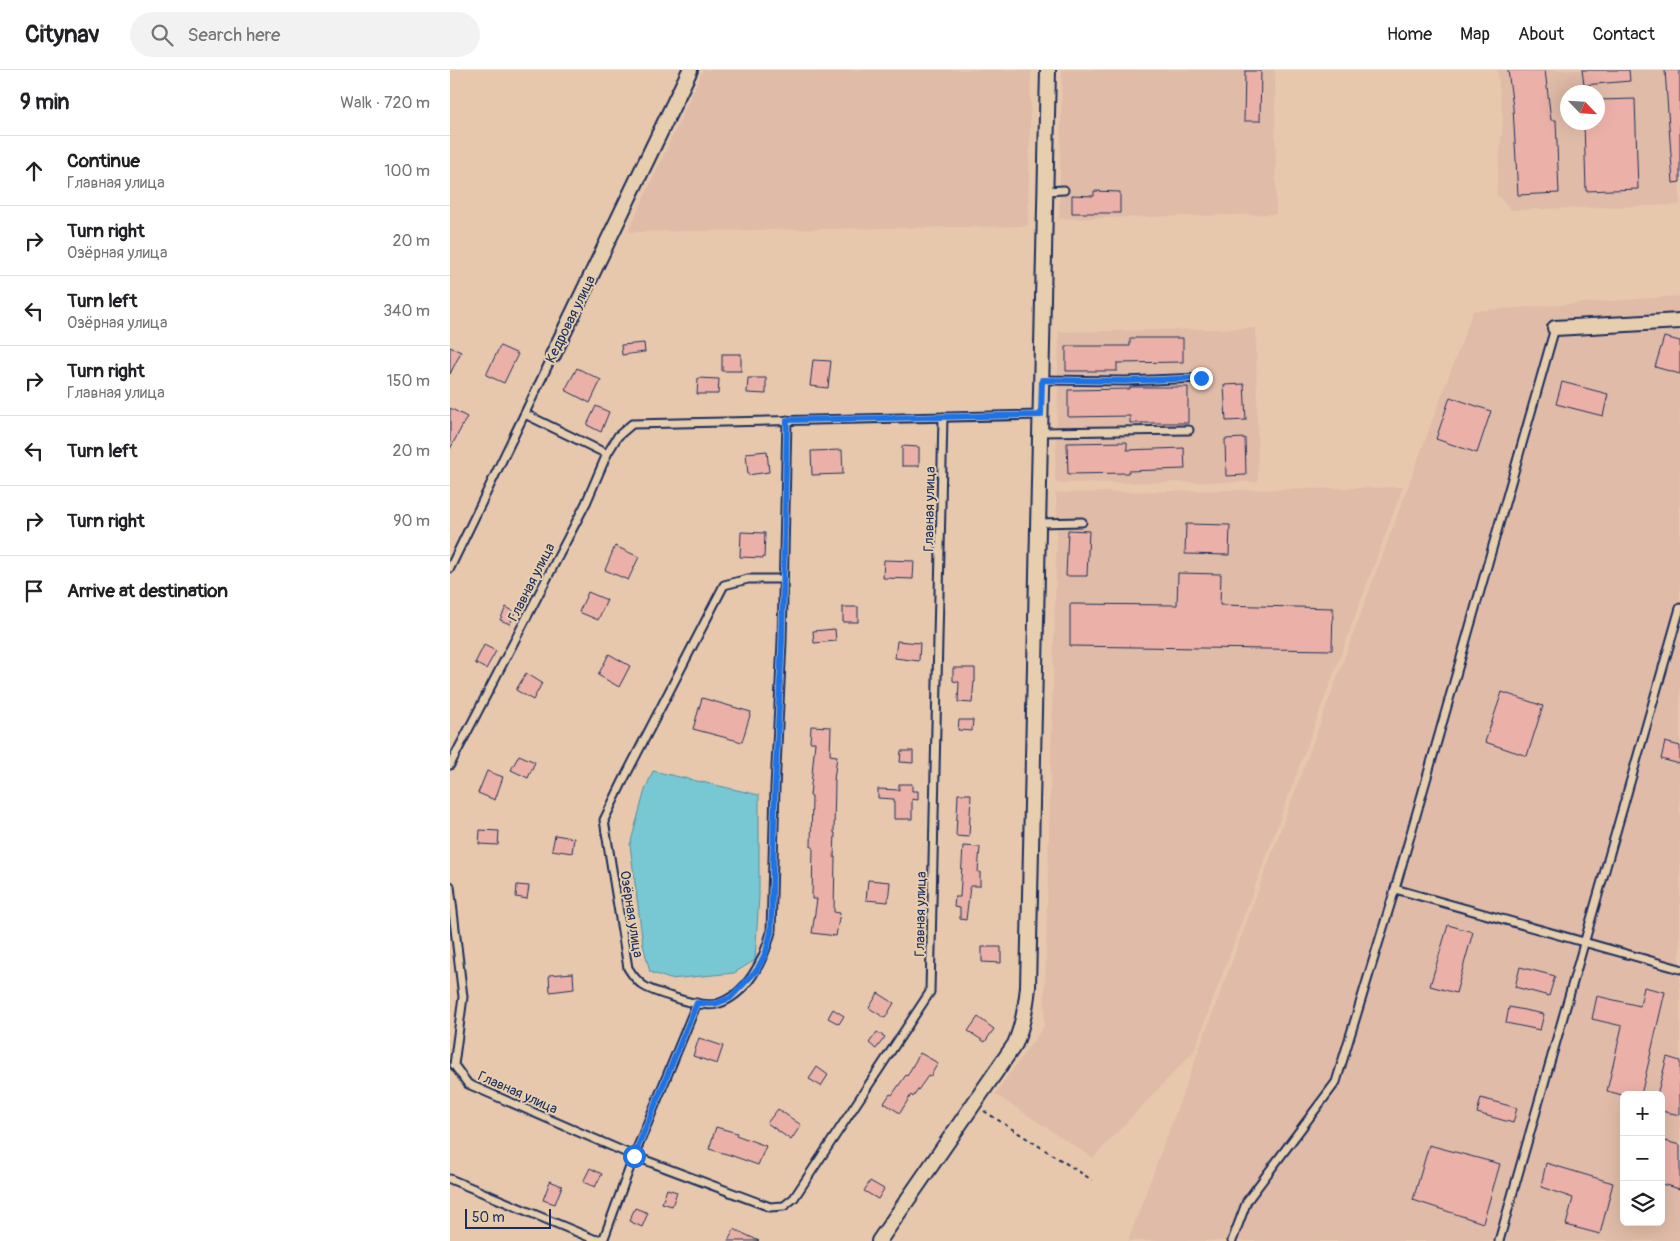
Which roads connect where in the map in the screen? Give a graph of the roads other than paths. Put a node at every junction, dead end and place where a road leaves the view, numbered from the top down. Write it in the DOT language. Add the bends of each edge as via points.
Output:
graph roads {
  1 [pos="690,70"];
  2 [pos="1048,70"];
  3 [pos="1064,190"];
  4 [pos="1046,191"];
  5 [pos="1680,321"];
  6 [pos="1555,328"];
  7 [pos="553,356"];
  8 [pos="1201,378"];
  9 [pos="1042,380"];
  10 [pos="525,414"];
  11 [pos="1041,415"];
  12 [pos="944,417"];
  13 [pos="787,420"];
  14 [pos="1189,430"];
  15 [pos="1041,432"];
  16 [pos="607,454"];
  17 [pos="1082,522"];
  18 [pos="1039,523"];
  19 [pos="450,568"];
  20 [pos="782,579"];
  21 [pos="1680,608"];
  22 [pos="450,765"];
  23 [pos="450,886"];
  24 [pos="1395,889"];
  25 [pos="1584,942"];
  26 [pos="1680,969"];
  27 [pos="697,1003"];
  28 [pos="452,1067"];
  29 [pos="634,1156"];
  30 [pos="450,1179"];
  31 [pos="878,1241"];
  32 [pos="1232,1241"];
  33 [pos="1499,1241"];
  1 -- 7 [label="street, Кедровая улица"];
  2 -- 4 [label="street"];
  3 -- 4 [label="lane"];
  4 -- 9 [label="street"];
  5 -- 6 [label="street"];
  6 -- 24 [label="lane"];
  7 -- 10 [label="lane, Кедровая улица"];
  8 -- 9 [label="lane"];
  9 -- 11 [label="street"];
  10 -- 16 [label="lane"];
  10 -- 19 [label="lane, Кедровая улица"];
  11 -- 12 [label="lane, Главная улица"];
  11 -- 15 [label="street"];
  12 -- 13 [label="lane, Главная улица"];
  12 -- 29 [label="lane, Главная улица" via="930,992 794,1198 784,1206 770,1207"];
  13 -- 16 [label="lane, Главная улица" via="632,424 618,436"];
  13 -- 20 [label="lane, Озёрная улица"];
  14 -- 15 [label="lane"];
  15 -- 18 [label="street"];
  16 -- 22 [label="lane, Главная улица" via="586,503"];
  17 -- 18 [label="lane"];
  18 -- 31 [label="street" via="1028,987 1022,1028"];
  20 -- 27 [label="lane, Озёрная улица" via="771,932 757,970 730,998 715,1004"];
  20 -- 27 [label="lane, Озёрная улица" via="748,579 724,585 604,820 628,968 637,982 650,990"];
  21 -- 25 [label="lane"];
  23 -- 28 [label="lane, Главная улица" via="463,997"];
  24 -- 25 [label="lane"];
  24 -- 32 [label="lane" via="1336,1082 1247,1201"];
  25 -- 26 [label="lane"];
  25 -- 33 [label="lane"];
  27 -- 29 [label="lane"];
  28 -- 29 [label="lane, Главная улица" via="468,1084"];
  29 -- 30 [label="lane" via="604,1238 596,1240"];
}
